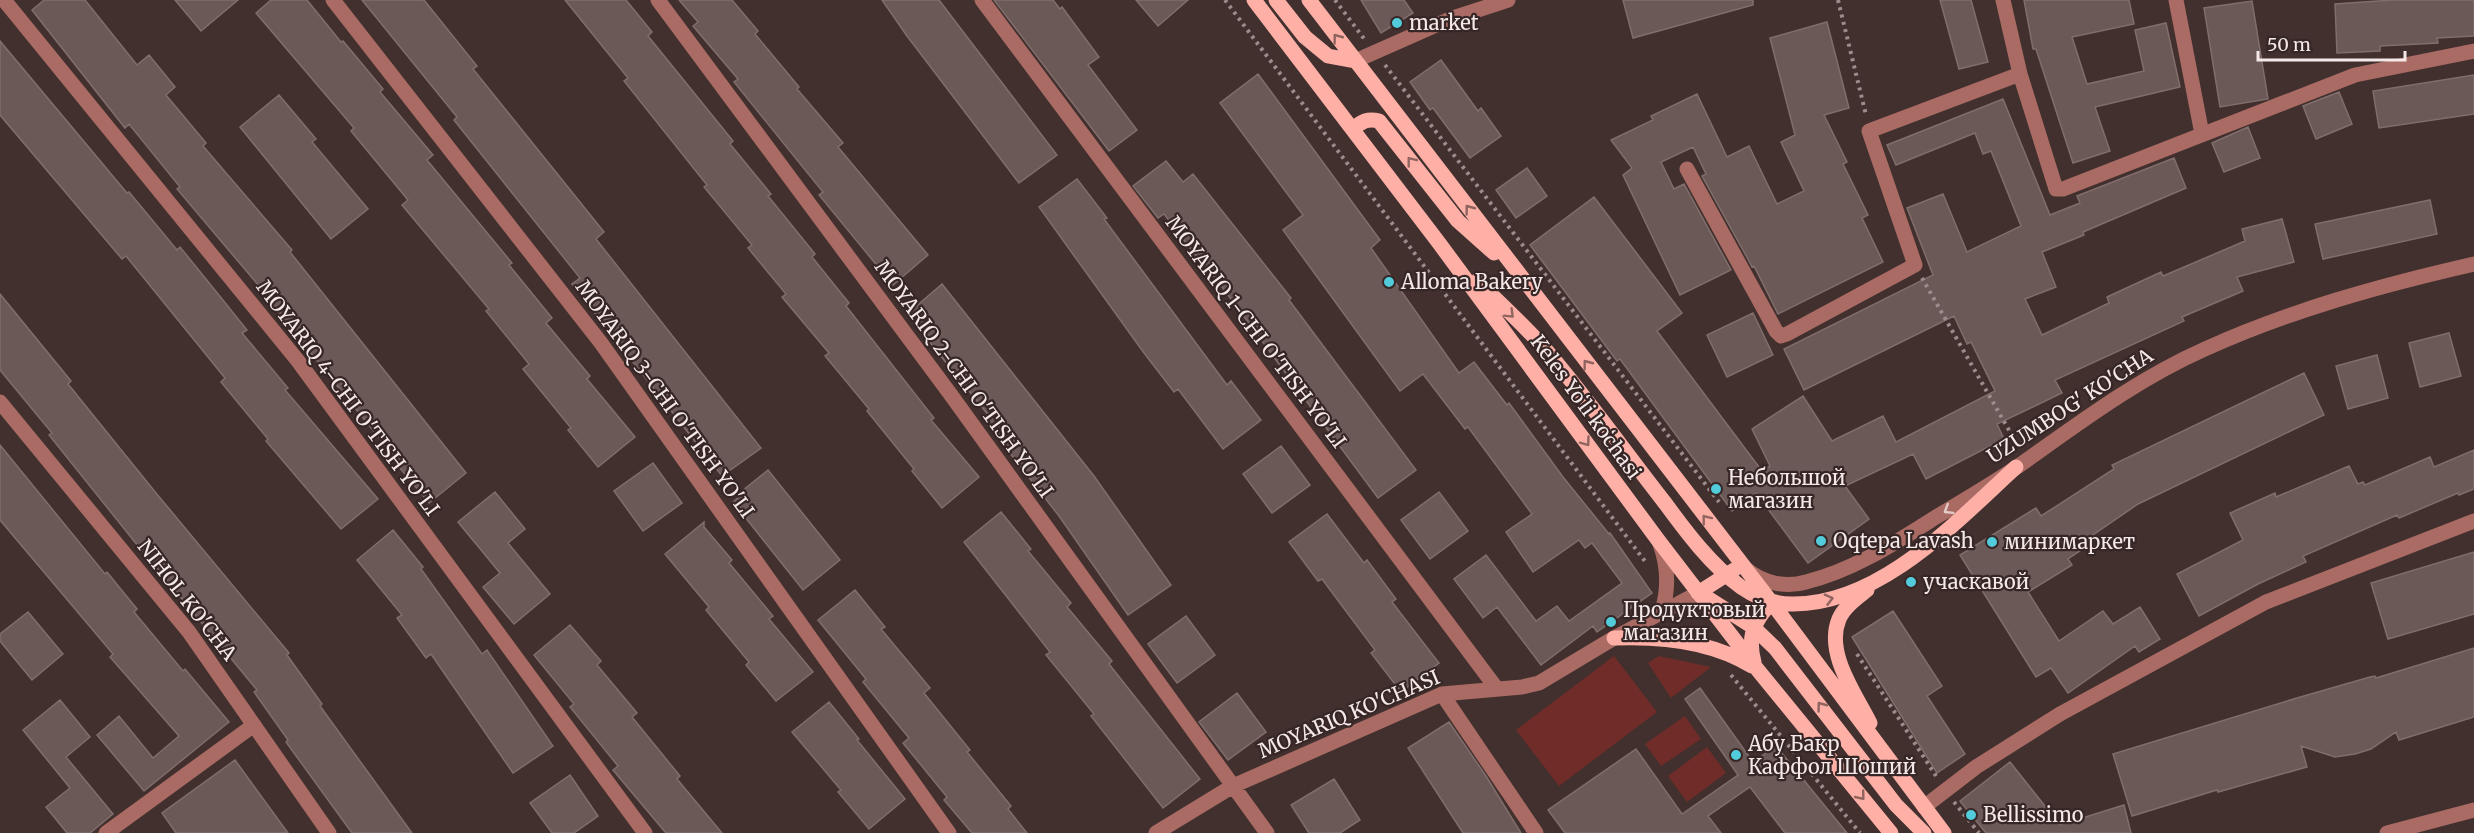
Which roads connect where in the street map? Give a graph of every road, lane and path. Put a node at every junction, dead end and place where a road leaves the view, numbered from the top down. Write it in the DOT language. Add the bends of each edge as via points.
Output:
graph roads {
  1 [pos="4,0"];
  2 [pos="333,0"];
  3 [pos="658,0"];
  4 [pos="982,0"];
  5 [pos="1225,0"];
  6 [pos="1254,0"];
  7 [pos="1276,0"];
  8 [pos="1309,0"];
  9 [pos="1335,0"];
  10 [pos="1508,0"];
  11 [pos="1838,0"];
  12 [pos="2003,0"];
  13 [pos="2176,0"];
  14 [pos="1374,51"];
  15 [pos="2474,51"];
  16 [pos="1355,61"];
  17 [pos="2020,74"];
  18 [pos="1313,106"];
  19 [pos="1307,109"];
  20 [pos="1353,129"];
  21 [pos="1869,131"];
  22 [pos="2202,134"];
  23 [pos="1687,169"];
  24 [pos="1439,243"];
  25 [pos="2474,264"];
  26 [pos="1915,265"];
  27 [pos="1522,280"];
  28 [pos="0,402"];
  29 [pos="2021,463"];
  30 [pos="1723,507"];
  31 [pos="2474,521"];
  32 [pos="1658,540"];
  33 [pos="1741,565"];
  34 [pos="1726,575"];
  35 [pos="1881,578"];
  36 [pos="1805,583"];
  37 [pos="1667,591"];
  38 [pos="1698,593"];
  39 [pos="1772,603"];
  40 [pos="1662,611"];
  41 [pos="1753,627"];
  42 [pos="1614,638"];
  43 [pos="1710,648"];
  44 [pos="1854,651"];
  45 [pos="1757,669"];
  46 [pos="1497,689"];
  47 [pos="1442,694"];
  48 [pos="254,725"];
  49 [pos="1886,755"];
  50 [pos="1233,786"];
  51 [pos="1945,791"];
  52 [pos="1924,807"];
  53 [pos="2474,810"];
  54 [pos="106,833"];
  55 [pos="329,833"];
  56 [pos="645,833"];
  57 [pos="949,833"];
  58 [pos="1156,833"];
  59 [pos="1267,833"];
  60 [pos="1536,833"];
  61 [pos="1860,833"];
  62 [pos="1891,833"];
  63 [pos="1924,833"];
  64 [pos="1944,833"];
  65 [pos="1979,833"];
  66 [pos="2387,833"];
  1 -- 56 [label="street, MOYARIQ 4-CHI O'TISH YO'LI" via="298,361"];
  2 -- 57 [label="street, MOYARIQ 3-CHI O'TISH YO'LI" via="601,343"];
  3 -- 50 [label="street, MOYARIQ 2-CHI O'TISH YO'LI" via="951,395"];
  4 -- 46 [label="street, MOYARIQ 1-CHI O'TISH YO'LI"];
  5 -- 19 [label="path"];
  6 -- 20 [label="main road, Keles Yoʻli koʻchasi"];
  7 -- 16 [label="main road" via="1305,37 1328,56"];
  16 -- 8 [label="main road, Keles Yoʻli koʻchasi, one-way"];
  9 -- 14 [label="path"];
  10 -- 14 [label="street"];
  11 -- 21 [label="path"];
  12 -- 17 [label="street"];
  13 -- 22 [label="street"];
  14 -- 16 [label="street"];
  14 -- 30 [label="path"];
  15 -- 22 [label="street" via="2355,75"];
  27 -- 16 [label="main road, Keles Yoʻli koʻchasi, one-way"];
  17 -- 21 [label="street"];
  17 -- 22 [label="street" via="2056,189"];
  18 -- 19 [label="path"];
  19 -- 37 [label="path"];
  20 -- 24 [label="main road, Keles Yoʻli koʻchasi"];
  27 -- 20 [label="main road, one-way" via="1458,221 1379,121 1371,119"];
  21 -- 26 [label="street"];
  23 -- 26 [label="street" via="1781,336"];
  24 -- 32 [label="main road, Keles Yoʻli koʻchasi, one-way"];
  24 -- 34 [label="main road, one-way" via="1545,349 1680,523"];
  25 -- 29 [label="street, UZUMBOG' KO'CHA" via="2360,293 2205,349 2108,402"];
  26 -- 29 [label="path"];
  33 -- 27 [label="main road, Keles Yoʻli koʻchasi, one-way"];
  28 -- 48 [label="street, NIHOL KO'CHA" via="189,632"];
  29 -- 35 [label="main road" via="1939,536"];
  29 -- 36 [label="street, UZUMBOG' KO'CHA, one-way" via="1876,554"];
  31 -- 51 [label="street" via="2266,602 2060,714"];
  32 -- 37 [label="street" via="1665,561"];
  32 -- 38 [label="main road, Keles Yoʻli koʻchasi"];
  33 -- 34 [label="main road"];
  33 -- 36 [label="street, UZUMBOG' KO'CHA" via="1769,582"];
  33 -- 39 [label="main road, Keles Yoʻli koʻchasi"];
  34 -- 38 [label="main road"];
  34 -- 39 [label="main road" via="1756,597"];
  39 -- 35 [label="main road, one-way" via="1826,600"];
  35 -- 49 [label="main road" via="1844,611 1835,636 1839,660"];
  36 -- 39 [label="street, UZUMBOG' KO'CHA"];
  37 -- 40 [label="street"];
  38 -- 40 [label="street, MOYARIQ KO'CHASI"];
  38 -- 41 [label="main road"];
  38 -- 45 [label="main road, Keles Yoʻli koʻchasi"];
  39 -- 41 [label="main road, UZUMBOG' KO'CHA"];
  39 -- 49 [label="main road, Keles Yoʻli koʻchasi"];
  40 -- 42 [label="street, MOYARIQ KO'CHASI"];
  41 -- 45 [label="main road" via="1751,652"];
  63 -- 41 [label="main road, one-way" via="1896,805 1793,669"];
  42 -- 43 [label="main road" via="1658,638"];
  42 -- 46 [label="street, MOYARIQ KO'CHASI" via="1539,683"];
  43 -- 45 [label="main road"];
  43 -- 61 [label="path"];
  44 -- 51 [label="path"];
  45 -- 62 [label="main road, Keles Yoʻli koʻchasi, one-way"];
  46 -- 47 [label="street, MOYARIQ KO'CHASI"];
  47 -- 50 [label="street, MOYARIQ KO'CHASI"];
  47 -- 60 [label="street"];
  48 -- 54 [label="street"];
  48 -- 55 [label="street, NIHOL KO'CHA"];
  49 -- 52 [label="main road"];
  50 -- 58 [label="street, MOYARIQ KO'CHASI"];
  50 -- 59 [label="street, MOYARIQ 2-CHI O'TISH YO'LI"];
  51 -- 52 [label="street"];
  51 -- 65 [label="path"];
  52 -- 64 [label="main road"];
  53 -- 66 [label="street"];
}
